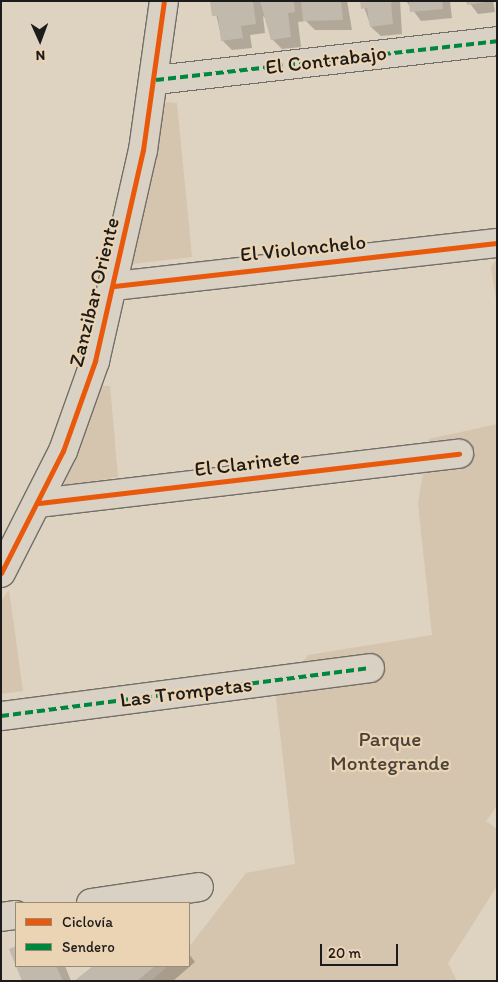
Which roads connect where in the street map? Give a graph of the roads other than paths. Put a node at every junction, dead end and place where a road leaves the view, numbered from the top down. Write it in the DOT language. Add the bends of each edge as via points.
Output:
graph roads {
  1 [pos="164,1"];
  2 [pos="497,41"];
  3 [pos="156,80"];
  4 [pos="497,243"];
  5 [pos="114,286"];
  6 [pos="459,454"];
  7 [pos="39,503"];
  8 [pos="1,574"];
  9 [pos="370,668"];
  10 [pos="1,716"];
  11 [pos="199,887"];
  12 [pos="98,902"];
  13 [pos="15,915"];
  14 [pos="1,917"];
  1 -- 3 [label="street, Zanzibar Oriente"];
  2 -- 3 [label="street, El Contrabajo"];
  3 -- 5 [label="street, Zanzibar Oriente"];
  4 -- 5 [label="street, El Violonchelo"];
  5 -- 7 [label="street, Zanzibar Oriente" via="84,397"];
  6 -- 7 [label="street, El Clarinete"];
  7 -- 8 [label="street, Zanzibar Oriente"];
  9 -- 10 [label="street, Las Trompetas"];
  11 -- 12 [label="street"];
  13 -- 14 [label="street"];
}
